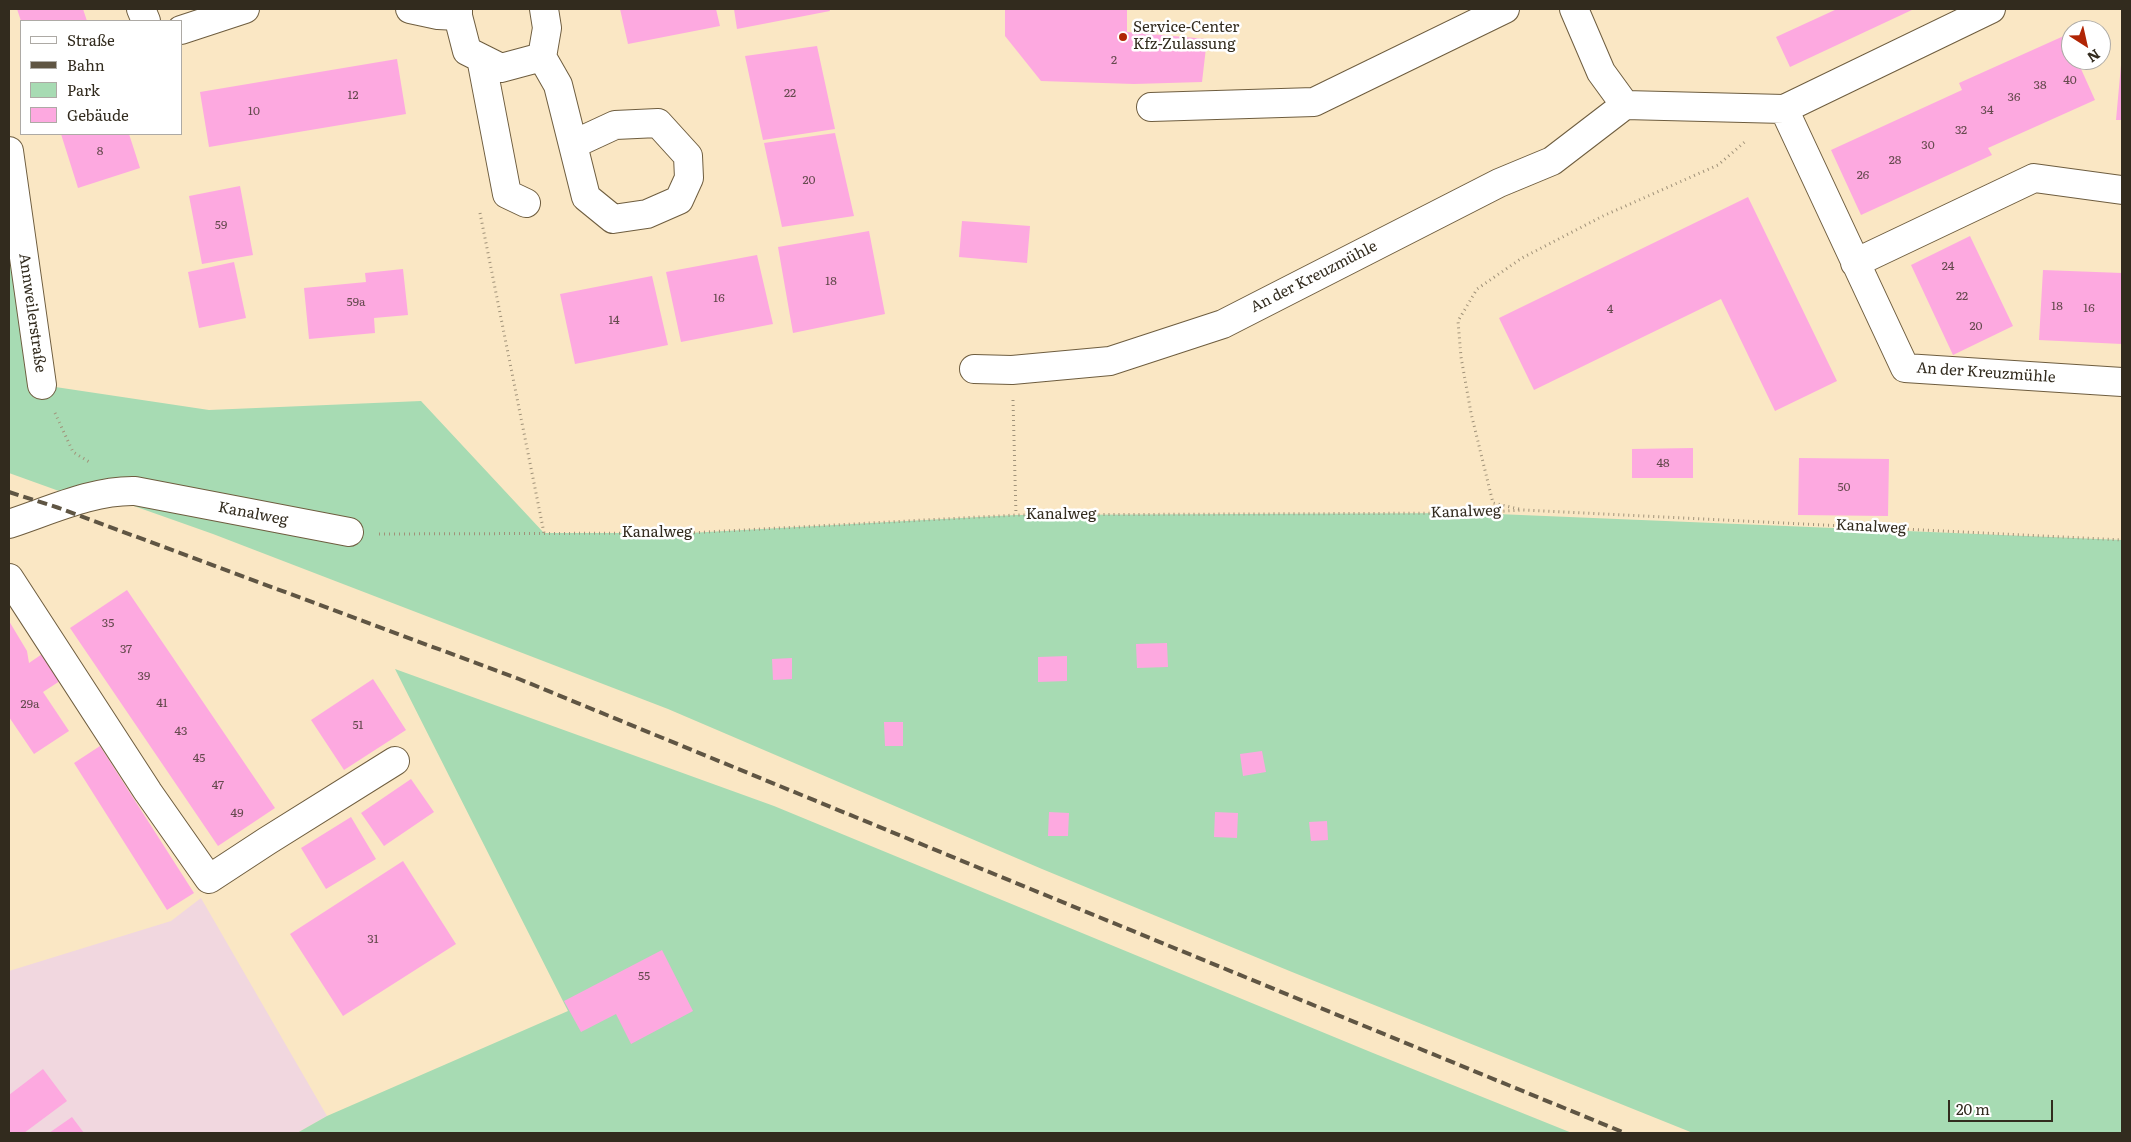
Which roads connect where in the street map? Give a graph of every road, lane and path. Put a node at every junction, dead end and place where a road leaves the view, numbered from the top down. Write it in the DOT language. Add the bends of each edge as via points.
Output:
graph roads {
  1 [pos="245,9"];
  2 [pos="410,9"];
  3 [pos="544,9"];
  4 [pos="1505,9"];
  5 [pos="1574,9"];
  6 [pos="1991,9"];
  7 [pos="458,13"];
  8 [pos="182,30"];
  9 [pos="542,57"];
  10 [pos="481,58"];
  11 [pos="1624,105"];
  12 [pos="1151,107"];
  13 [pos="1784,109"];
  14 [pos="574,144"];
  15 [pos="9,152"];
  16 [pos="2122,190"];
  17 [pos="526,203"];
  18 [pos="479,211"];
  19 [pos="1855,263"];
  20 [pos="974,369"];
  21 [pos="1012,370"];
  22 [pos="2122,382"];
  23 [pos="42,385"];
  24 [pos="135,491"];
  25 [pos="1522,510"];
  26 [pos="1016,515"];
  27 [pos="9,524"];
  28 [pos="350,532"];
  29 [pos="544,533"];
  30 [pos="2122,540"];
  31 [pos="9,578"];
  32 [pos="395,761"];
  1 -- 8 [label="street"];
  2 -- 7 [label="street" via="438,15"];
  3 -- 9 [label="street" via="547,28"];
  4 -- 12 [label="street" via="1314,102"];
  5 -- 11 [label="street" via="1601,72"];
  6 -- 13 [label="street"];
  7 -- 10 [label="street" via="467,51"];
  9 -- 10 [label="street" via="501,68"];
  9 -- 14 [label="street" via="558,85"];
  10 -- 17 [label="street" via="507,194"];
  11 -- 13 [label="street"];
  11 -- 21 [label="street, An der Kreuzmühle" via="1552,161 1499,183 1223,324 1110,361"];
  13 -- 19 [label="street, An der Kreuzmühle"];
  13 -- 25 [label="path" via="1718,164 1546,245 1477,289 1458,321 1471,413 1493,503"];
  15 -- 23 [label="street, Annweilerstraße"];
  16 -- 19 [label="street" via="2034,178"];
  18 -- 29 [label="path"];
  19 -- 22 [label="street, An der Kreuzmühle" via="1905,368"];
  20 -- 21 [label="street, An der Kreuzmühle"];
  21 -- 26 [label="path"];
  23 -- 24 [label="path" via="73,452"];
  24 -- 27 [label="street, Kanalweg" via="100,494"];
  24 -- 28 [label="street, Kanalweg"];
  25 -- 26 [label="path, Kanalweg" via="1473,513"];
  25 -- 30 [label="path, Kanalweg"];
  26 -- 29 [label="path, Kanalweg" via="689,533"];
  28 -- 29 [label="path, Kanalweg"];
  31 -- 32 [label="street" via="209,880"];
}
